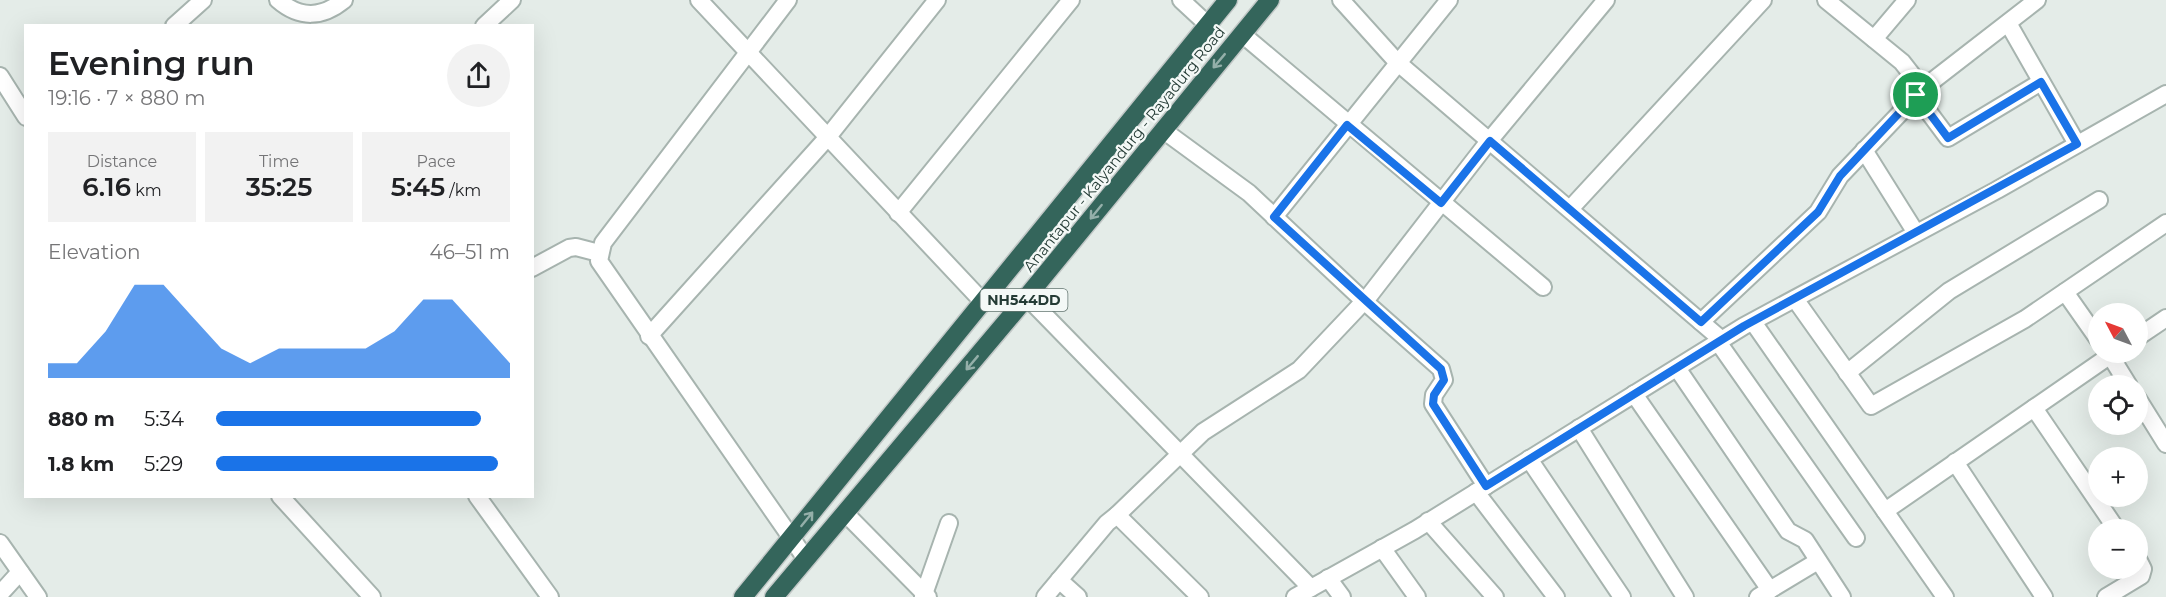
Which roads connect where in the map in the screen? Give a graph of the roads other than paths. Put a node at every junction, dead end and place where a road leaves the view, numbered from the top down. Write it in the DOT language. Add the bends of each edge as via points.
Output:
graph roads {
  1 [pos="203,0"];
  2 [pos="278,0"];
  3 [pos="344,0"];
  4 [pos="512,0"];
  5 [pos="699,0"];
  6 [pos="788,0"];
  7 [pos="937,0"];
  8 [pos="1071,0"];
  9 [pos="1181,0"];
  10 [pos="1228,0"];
  11 [pos="1270,0"];
  12 [pos="1341,0"];
  13 [pos="1449,0"];
  14 [pos="1606,0"];
  15 [pos="1763,0"];
  16 [pos="1826,0"];
  17 [pos="1907,0"];
  18 [pos="2037,0"];
  19 [pos="299,19"];
  20 [pos="2008,23"];
  21 [pos="176,24"];
  22 [pos="486,24"];
  23 [pos="1208,25"];
  24 [pos="1242,33"];
  25 [pos="1874,39"];
  26 [pos="746,52"];
  27 [pos="1397,62"];
  28 [pos="0,76"];
  29 [pos="2041,82"];
  30 [pos="1919,92"];
  31 [pos="2166,94"];
  32 [pos="24,114"];
  33 [pos="1347,125"];
  34 [pos="1163,130"];
  35 [pos="827,138"];
  36 [pos="1490,141"];
  37 [pos="2077,144"];
  38 [pos="1864,150"];
  39 [pos="2099,200"];
  40 [pos="1441,203"];
  41 [pos="1570,209"];
  42 [pos="898,213"];
  43 [pos="1274,217"];
  44 [pos="2166,224"];
  45 [pos="1916,233"];
  46 [pos="599,253"];
  47 [pos="534,267"];
  48 [pos="1543,287"];
  49 [pos="2065,292"];
  50 [pos="1027,297"];
  51 [pos="1795,299"];
  52 [pos="1364,301"];
  53 [pos="983,302"];
  54 [pos="2166,318"];
  55 [pos="1701,322"];
  56 [pos="1753,322"];
  57 [pos="2088,325"];
  58 [pos="2148,330"];
  59 [pos="649,336"];
  60 [pos="1720,341"];
  61 [pos="2098,363"];
  62 [pos="1677,368"];
  63 [pos="1847,373"];
  64 [pos="1634,394"];
  65 [pos="2034,408"];
  66 [pos="2148,415"];
  67 [pos="1579,428"];
  68 [pos="2166,444"];
  69 [pos="1179,455"];
  70 [pos="1529,459"];
  71 [pos="1955,462"];
  72 [pos="1481,489"];
  73 [pos="282,498"];
  74 [pos="478,498"];
  75 [pos="1885,511"];
  76 [pos="845,513"];
  77 [pos="1117,515"];
  78 [pos="2110,519"];
  79 [pos="1428,521"];
  80 [pos="949,523"];
  81 [pos="1856,538"];
  82 [pos="790,539"];
  83 [pos="0,543"];
  84 [pos="1382,548"];
  85 [pos="806,559"];
  86 [pos="1818,561"];
  87 [pos="20,572"];
  88 [pos="1328,578"];
  89 [pos="2136,579"];
  90 [pos="1059,580"];
  91 [pos="1311,588"];
  92 [pos="0,594"];
  93 [pos="1764,594"];
  94 [pos="1940,595"];
  95 [pos="925,596"];
  96 [pos="38,597"];
  97 [pos="372,597"];
  98 [pos="550,597"];
  99 [pos="743,597"];
  100 [pos="774,597"];
  101 [pos="1045,597"];
  102 [pos="1078,597"];
  103 [pos="1200,597"];
  104 [pos="1294,597"];
  105 [pos="1342,597"];
  106 [pos="1417,597"];
  107 [pos="1496,597"];
  108 [pos="1556,597"];
  109 [pos="1622,597"];
  110 [pos="1685,597"];
  111 [pos="1842,597"];
  112 [pos="2044,597"];
  113 [pos="2106,597"];
  1 -- 21 [label="street"];
  2 -- 19 [label="street"];
  3 -- 19 [label="street" via="334,8"];
  4 -- 22 [label="street"];
  5 -- 26 [label="street"];
  6 -- 26 [label="street"];
  7 -- 35 [label="street"];
  8 -- 42 [label="street"];
  9 -- 23 [label="street"];
  10 -- 23 [label="highway, Anantapur - Kalyandurg - Rayadurg Road / NH544DD"];
  11 -- 24 [label="highway, Anantapur - Kalyandurg - Rayadurg Road / NH544DD"];
  12 -- 27 [label="street"];
  13 -- 27 [label="street"];
  14 -- 36 [label="street"];
  15 -- 41 [label="street"];
  16 -- 25 [label="street"];
  17 -- 25 [label="street"];
  18 -- 20 [label="street"];
  20 -- 29 [label="street"];
  20 -- 30 [label="street"];
  23 -- 53 [label="highway, Anantapur - Kalyandurg - Rayadurg Road / NH544DD"];
  24 -- 33 [label="street"];
  24 -- 34 [label="highway, Anantapur - Kalyandurg - Rayadurg Road / NH544DD, one-way"];
  25 -- 30 [label="street" via="1908,68"];
  26 -- 35 [label="street"];
  26 -- 46 [label="street"];
  27 -- 33 [label="street"];
  27 -- 36 [label="street"];
  28 -- 32 [label="street"];
  29 -- 30 [label="street" via="1948,138"];
  29 -- 37 [label="street"];
  30 -- 38 [label="street"];
  31 -- 37 [label="street"];
  33 -- 40 [label="street"];
  33 -- 43 [label="street"];
  34 -- 43 [label="street" via="1250,194"];
  34 -- 50 [label="highway, Anantapur - Kalyandurg - Rayadurg Road / NH544DD, one-way"];
  35 -- 42 [label="street"];
  35 -- 59 [label="street"];
  36 -- 40 [label="street"];
  36 -- 41 [label="street"];
  37 -- 45 [label="street"];
  38 -- 45 [label="street"];
  38 -- 55 [label="street" via="1840,176 1818,212"];
  39 -- 63 [label="street" via="1949,291"];
  40 -- 48 [label="street"];
  40 -- 52 [label="street"];
  41 -- 55 [label="street"];
  42 -- 53 [label="street"];
  43 -- 52 [label="street"];
  44 -- 49 [label="street"];
  45 -- 51 [label="street"];
  46 -- 47 [label="street" via="569,248"];
  46 -- 59 [label="street" via="602,268"];
  49 -- 57 [label="street"];
  49 -- 63 [label="street" via="2025,319 1871,406"];
  50 -- 69 [label="street"];
  50 -- 76 [label="highway, Anantapur - Kalyandurg - Rayadurg Road / NH544DD, one-way"];
  51 -- 56 [label="street"];
  51 -- 63 [label="street"];
  52 -- 69 [label="street" via="1299,370 1203,432"];
  52 -- 72 [label="street" via="1441,369 1444,380 1433,404"];
  82 -- 53 [label="highway, Anantapur - Kalyandurg - Rayadurg Road / NH544DD, one-way"];
  54 -- 58 [label="street"];
  55 -- 60 [label="street"];
  56 -- 60 [label="street"];
  56 -- 75 [label="street"];
  59 -- 82 [label="street"];
  60 -- 62 [label="street"];
  60 -- 81 [label="street"];
  61 -- 65 [label="street"];
  62 -- 64 [label="street"];
  62 -- 86 [label="street" via="1788,531 1806,540"];
  64 -- 67 [label="street"];
  64 -- 93 [label="street"];
  65 -- 71 [label="street"];
  65 -- 78 [label="street"];
  66 -- 68 [label="street"];
  67 -- 70 [label="street"];
  67 -- 110 [label="street"];
  69 -- 77 [label="street"];
  69 -- 91 [label="street"];
  70 -- 72 [label="street"];
  70 -- 109 [label="street"];
  71 -- 75 [label="street"];
  71 -- 112 [label="street"];
  72 -- 79 [label="street"];
  72 -- 108 [label="street"];
  73 -- 97 [label="street"];
  74 -- 98 [label="street"];
  75 -- 94 [label="street"];
  76 -- 85 [label="highway, Anantapur - Kalyandurg - Rayadurg Road / NH544DD"];
  76 -- 95 [label="street"];
  77 -- 90 [label="street"];
  77 -- 103 [label="street"];
  79 -- 84 [label="street"];
  79 -- 107 [label="street"];
  80 -- 95 [label="street"];
  82 -- 85 [label="street"];
  82 -- 99 [label="highway, Anantapur - Kalyandurg - Rayadurg Road / NH544DD"];
  83 -- 87 [label="street"];
  84 -- 88 [label="street"];
  84 -- 106 [label="street"];
  85 -- 100 [label="highway, Anantapur - Kalyandurg - Rayadurg Road / NH544DD"];
  86 -- 93 [label="street"];
  86 -- 111 [label="street"];
  87 -- 92 [label="street"];
  87 -- 96 [label="street"];
  88 -- 91 [label="street"];
  88 -- 105 [label="street"];
  89 -- 113 [label="street"];
  90 -- 101 [label="street"];
  90 -- 102 [label="street"];
  91 -- 104 [label="street"];
}
